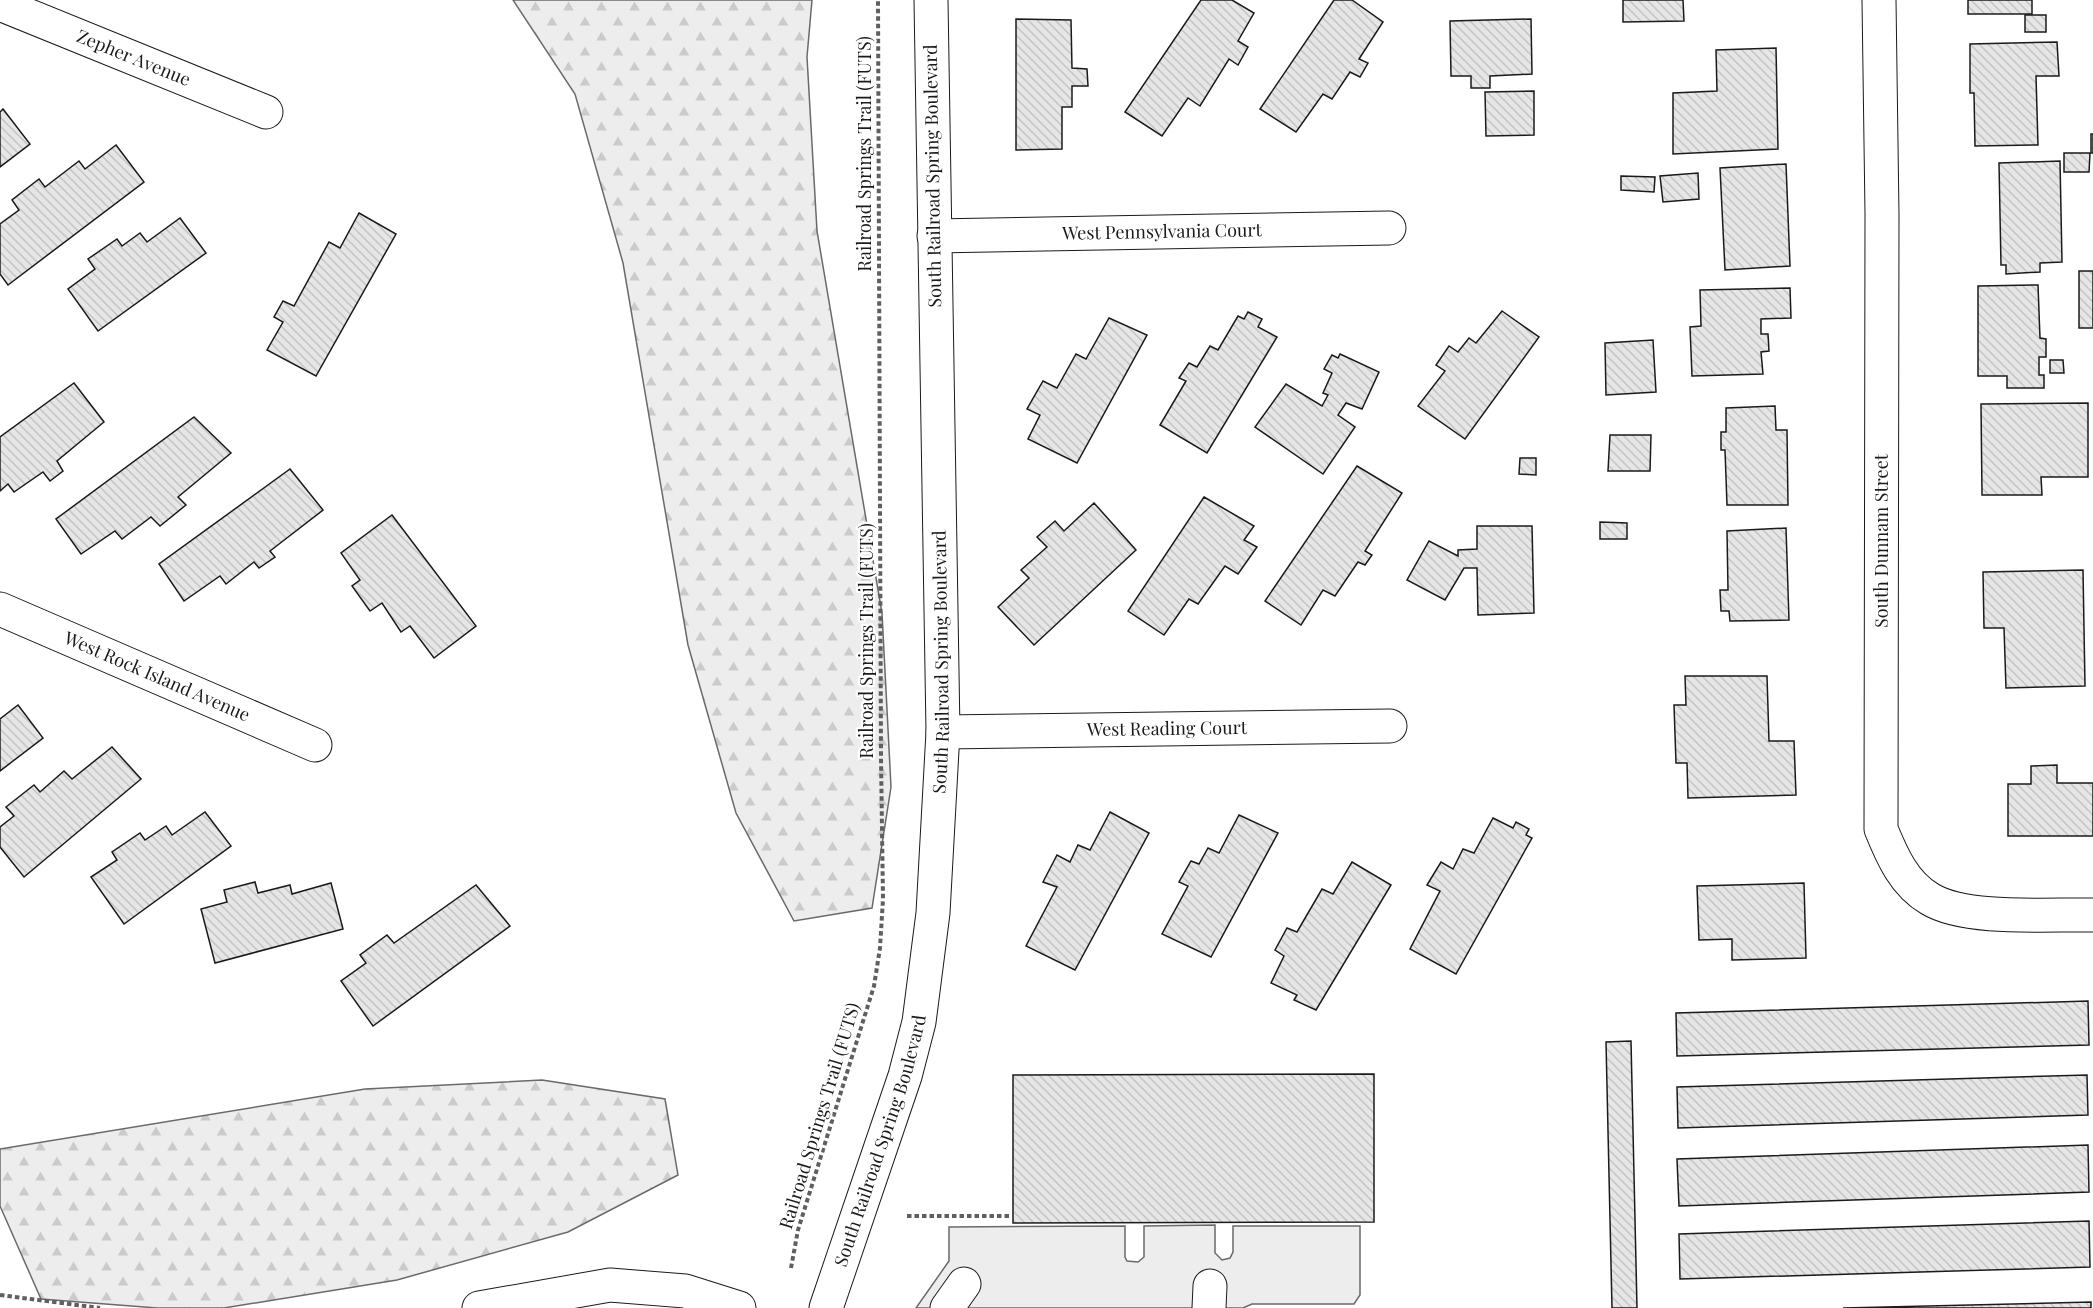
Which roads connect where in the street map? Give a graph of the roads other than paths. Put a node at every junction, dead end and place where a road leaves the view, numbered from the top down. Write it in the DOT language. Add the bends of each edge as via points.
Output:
graph roads {
  1 [pos="931,0"];
  2 [pos="1879,0"];
  3 [pos="0,4"];
  4 [pos="266,112"];
  5 [pos="1389,228"];
  6 [pos="934,236"];
  7 [pos="0,609"];
  8 [pos="1390,726"];
  9 [pos="944,732"];
  10 [pos="315,745"];
  11 [pos="2093,915"];
  12 [pos="478,1308"];
  13 [pos="738,1308"];
  14 [pos="826,1308"];
  1 -- 6 [label="street, South Railroad Spring Boulevard"];
  2 -- 11 [label="street, South Dunnam Street" via="1881,829 1895,863 1930,900 1971,914"];
  3 -- 4 [label="street, Zepher Avenue"];
  5 -- 6 [label="street, West Pennsylvania Court"];
  6 -- 9 [label="street, South Railroad Spring Boulevard"];
  7 -- 10 [label="street, West Rock Island Avenue"];
  8 -- 9 [label="street, West Reading Court"];
  9 -- 14 [label="street, South Railroad Spring Boulevard" via="933,914 919,1022 905,1076"];
  12 -- 13 [label="street" via="610,1285 685,1291"];
}
